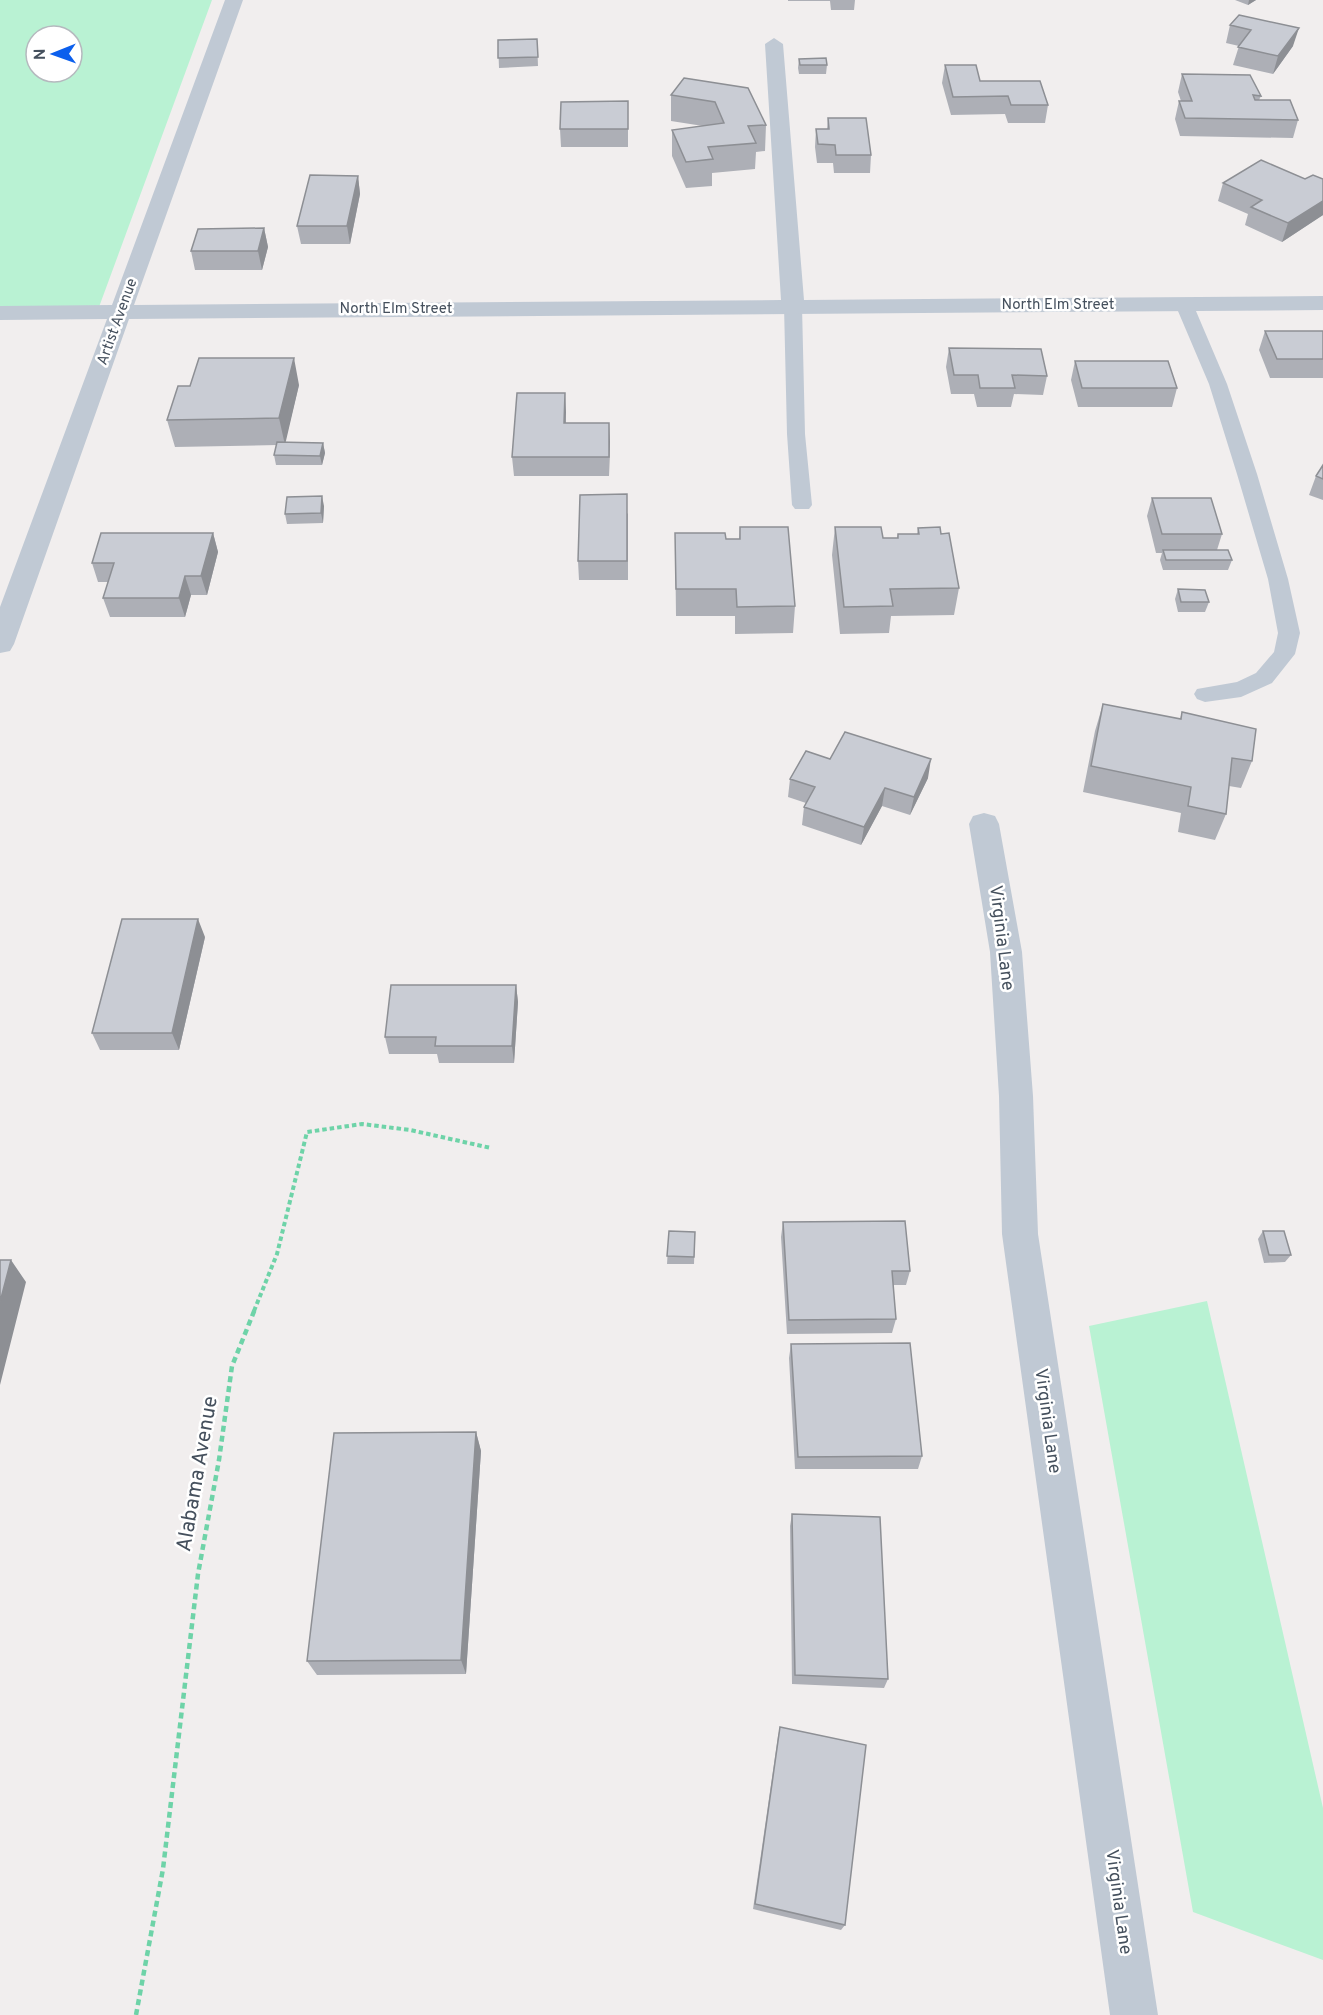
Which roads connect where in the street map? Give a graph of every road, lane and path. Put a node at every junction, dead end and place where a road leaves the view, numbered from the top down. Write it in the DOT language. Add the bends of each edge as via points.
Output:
graph roads {
  1 [pos="234,0"];
  2 [pos="774,44"];
  3 [pos="1323,303"];
  4 [pos="1184,304"];
  5 [pos="793,306"];
  6 [pos="122,312"];
  7 [pos="0,313"];
  8 [pos="802,505"];
  9 [pos="0,644"];
  10 [pos="1205,694"];
  11 [pos="984,824"];
  12 [pos="491,1148"];
  13 [pos="136,2015"];
  14 [pos="1134,2015"];
  1 -- 6 [label="street, Artist Avenue"];
  2 -- 5 [label="street"];
  3 -- 4 [label="street, North Elm Street"];
  4 -- 5 [label="street, North Elm Street"];
  4 -- 10 [label="lane" via="1218,384 1247,474 1278,579 1288,633 1284,654 1264,678 1241,689"];
  5 -- 6 [label="street, North Elm Street"];
  5 -- 8 [label="lane"];
  6 -- 7 [label="street, North Elm Street"];
  6 -- 9 [label="street, Artist Avenue"];
  11 -- 14 [label="street, Virginia Lane" via="1006,952 1020,1234"];
  12 -- 13 [label="path, Alabama Avenue" via="362,1124 307,1132 277,1254 232,1366 198,1574 163,1869"];
}
